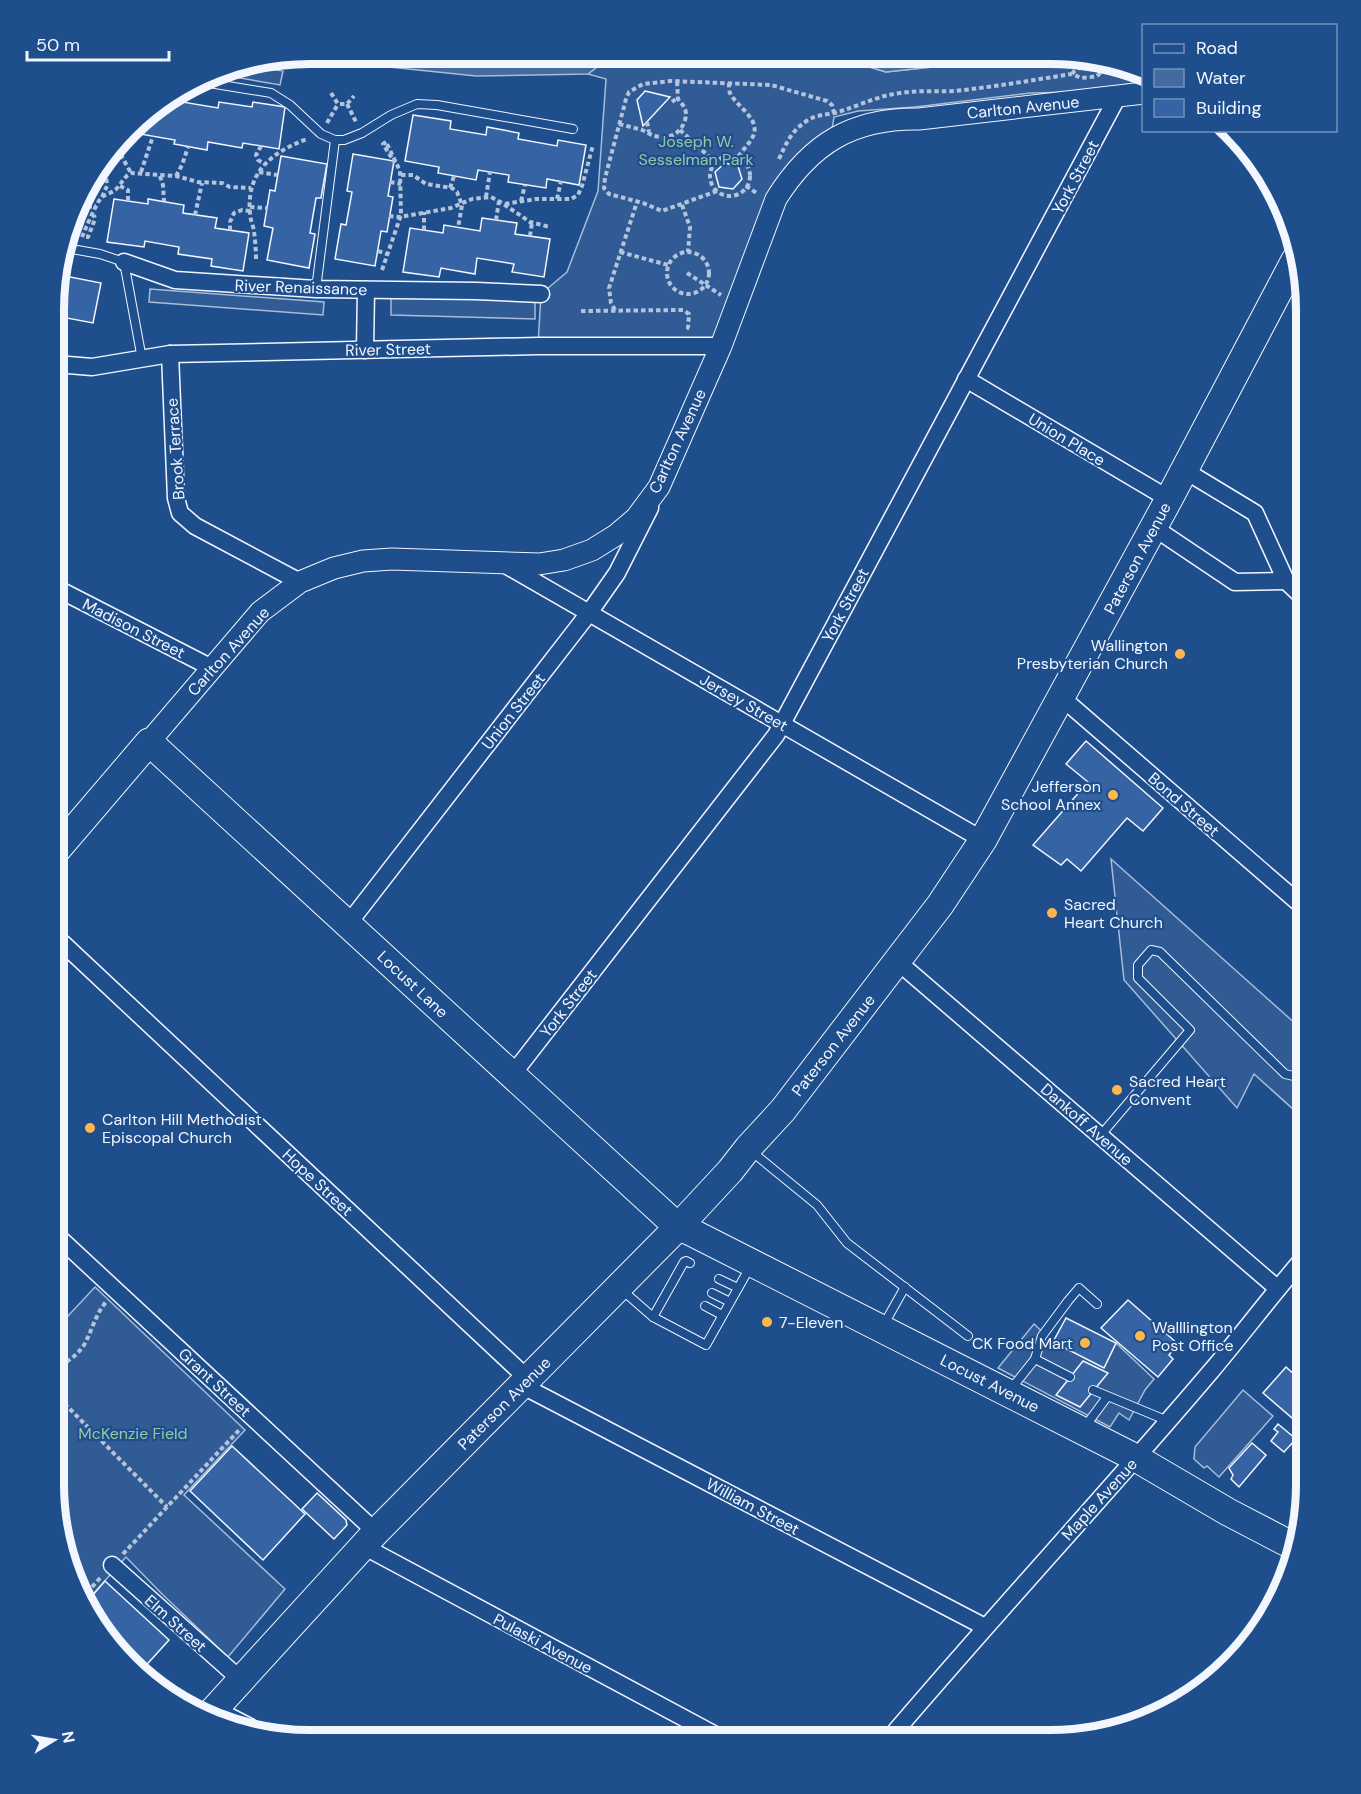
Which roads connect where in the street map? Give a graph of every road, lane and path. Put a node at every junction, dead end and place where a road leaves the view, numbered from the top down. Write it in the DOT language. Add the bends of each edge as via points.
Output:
graph roads {
  1 [pos="1080,67"];
  2 [pos="1104,70"];
  3 [pos="1072,74"];
  4 [pos="677,81"];
  5 [pos="729,83"];
  6 [pos="215,84"];
  7 [pos="331,93"];
  8 [pos="1142,93"];
  9 [pos="354,96"];
  10 [pos="1118,96"];
  11 [pos="677,98"];
  12 [pos="672,102"];
  13 [pos="338,104"];
  14 [pos="347,104"];
  15 [pos="834,113"];
  16 [pos="647,122"];
  17 [pos="619,124"];
  18 [pos="573,129"];
  19 [pos="680,130"];
  20 [pos="362,133"];
  21 [pos="650,133"];
  22 [pos="321,134"];
  23 [pos="153,136"];
  24 [pos="307,139"];
  25 [pos="335,140"];
  26 [pos="593,145"];
  27 [pos="261,146"];
  28 [pos="188,147"];
  29 [pos="121,154"];
  30 [pos="737,158"];
  31 [pos="716,163"];
  32 [pos="265,164"];
  33 [pos="399,168"];
  34 [pos="776,168"];
  35 [pos="259,172"];
  36 [pos="490,172"];
  37 [pos="131,173"];
  38 [pos="141,173"];
  39 [pos="106,174"];
  40 [pos="160,175"];
  41 [pos="277,175"];
  42 [pos="401,175"];
  43 [pos="176,176"];
  44 [pos="454,176"];
  45 [pos="390,182"];
  46 [pos="561,182"];
  47 [pos="202,183"];
  48 [pos="401,184"];
  49 [pos="525,185"];
  50 [pos="120,186"];
  51 [pos="746,186"];
  52 [pos="251,188"];
  53 [pos="450,188"];
  54 [pos="717,191"];
  55 [pos="102,197"];
  56 [pos="486,197"];
  57 [pos="764,198"];
  58 [pos="557,199"];
  59 [pos="128,201"];
  60 [pos="164,201"];
  61 [pos="499,201"];
  62 [pos="521,201"];
  63 [pos="637,202"];
  64 [pos="461,203"];
  65 [pos="504,204"];
  66 [pos="682,205"];
  67 [pos="97,206"];
  68 [pos="88,207"];
  69 [pos="267,208"];
  70 [pos="250,209"];
  71 [pos="424,212"];
  72 [pos="195,215"];
  73 [pos="389,216"];
  74 [pos="400,217"];
  75 [pos="496,220"];
  76 [pos="532,222"];
  77 [pos="550,227"];
  78 [pos="458,228"];
  79 [pos="230,230"];
  80 [pos="424,230"];
  81 [pos="530,236"];
  82 [pos="82,237"];
  83 [pos="72,249"];
  84 [pos="378,251"];
  85 [pos="620,252"];
  86 [pos="688,252"];
  87 [pos="387,254"];
  88 [pos="256,259"];
  89 [pos="124,262"];
  90 [pos="668,265"];
  91 [pos="1292,265"];
  92 [pos="382,270"];
  93 [pos="687,273"];
  94 [pos="705,284"];
  95 [pos="316,289"];
  96 [pos="366,290"];
  97 [pos="541,294"];
  98 [pos="724,297"];
  99 [pos="615,310"];
  100 [pos="581,311"];
  101 [pos="697,328"];
  102 [pos="721,346"];
  103 [pos="365,350"];
  104 [pos="170,354"];
  105 [pos="142,359"];
  106 [pos="64,365"];
  107 [pos="966,379"];
  108 [pos="1184,470"];
  109 [pos="658,487"];
  110 [pos="1169,499"];
  111 [pos="1154,527"];
  112 [pos="504,564"];
  113 [pos="1286,581"];
  114 [pos="300,582"];
  115 [pos="1296,591"];
  116 [pos="64,592"];
  117 [pos="589,613"];
  118 [pos="212,668"];
  119 [pos="1061,697"];
  120 [pos="782,724"];
  121 [pos="149,741"];
  122 [pos="983,840"];
  123 [pos="64,841"];
  124 [pos="1296,900"];
  125 [pos="348,924"];
  126 [pos="64,945"];
  127 [pos="897,961"];
  128 [pos="512,1075"];
  129 [pos="1296,1077"];
  130 [pos="1100,1136"];
  131 [pos="748,1149"];
  132 [pos="678,1227"];
  133 [pos="64,1242"];
  134 [pos="690,1263"];
  135 [pos="752,1264"];
  136 [pos="1296,1266"];
  137 [pos="719,1279"];
  138 [pos="618,1287"];
  139 [pos="905,1287"];
  140 [pos="738,1288"];
  141 [pos="1278,1288"];
  142 [pos="116,1290"];
  143 [pos="712,1293"];
  144 [pos="730,1302"];
  145 [pos="1097,1304"];
  146 [pos="705,1306"];
  147 [pos="722,1316"];
  148 [pos="653,1317"];
  149 [pos="882,1328"];
  150 [pos="968,1336"];
  151 [pos="1035,1359"];
  152 [pos="64,1363"];
  153 [pos="1070,1377"];
  154 [pos="525,1382"];
  155 [pos="1093,1390"];
  156 [pos="1008,1392"];
  157 [pos="1107,1397"];
  158 [pos="64,1403"];
  159 [pos="252,1417"];
  160 [pos="1168,1421"];
  161 [pos="1082,1431"];
  162 [pos="1136,1458"];
  163 [pos="167,1507"];
  164 [pos="369,1539"];
  165 [pos="1289,1544"];
  166 [pos="112,1565"];
  167 [pos="89,1591"];
  168 [pos="985,1627"];
  169 [pos="241,1680"];
  170 [pos="214,1710"];
  171 [pos="707,1730"];
  172 [pos="897,1730"];
  1 -- 3 [label="path"];
  2 -- 3 [label="path" via="1091,77"];
  3 -- 15 [label="path" via="952,91 901,92"];
  4 -- 5 [label="path"];
  4 -- 11 [label="path"];
  4 -- 17 [label="path" via="643,84 629,92"];
  5 -- 15 [label="path" via="791,89 827,101"];
  5 -- 30 [label="path" via="730,93 754,128"];
  6 -- 22 [label="lane" via="271,93"];
  7 -- 13 [label="path"];
  8 -- 10 [label="street, Carlton Avenue"];
  9 -- 14 [label="path"];
  10 -- 102 [label="street, Carlton Avenue" via="901,118 853,129 830,141 809,156 776,199"];
  10 -- 107 [label="street, York Street"];
  11 -- 12 [label="path"];
  11 -- 19 [label="path" via="686,114"];
  13 -- 14 [label="path"];
  13 -- 22 [label="path"];
  14 -- 20 [label="path"];
  15 -- 34 [label="path" via="808,120 793,132"];
  16 -- 21 [label="path"];
  17 -- 21 [label="path"];
  17 -- 63 [label="path" via="604,188 609,194"];
  18 -- 20 [label="lane" via="417,104"];
  19 -- 21 [label="path" via="667,138"];
  19 -- 31 [label="path"];
  20 -- 25 [label="lane"];
  22 -- 25 [label="lane"];
  23 -- 38 [label="path"];
  24 -- 32 [label="path" via="286,147"];
  25 -- 95 [label="lane"];
  26 -- 58 [label="path" via="578,195"];
  27 -- 32 [label="path" via="256,155"];
  28 -- 43 [label="path"];
  29 -- 37 [label="path"];
  30 -- 31 [label="path" via="724,157"];
  30 -- 51 [label="path" via="749,170"];
  31 -- 54 [label="path" via="710,176"];
  32 -- 35 [label="path"];
  33 -- 33 [label="path" via="383,144 386,142"];
  33 -- 42 [label="path"];
  35 -- 41 [label="path"];
  35 -- 52 [label="path"];
  36 -- 56 [label="path"];
  37 -- 38 [label="path"];
  37 -- 50 [label="path"];
  38 -- 40 [label="path"];
  39 -- 55 [label="path"];
  40 -- 43 [label="path"];
  40 -- 60 [label="path"];
  42 -- 48 [label="path"];
  42 -- 53 [label="path" via="413,175 426,184"];
  43 -- 47 [label="path"];
  44 -- 53 [label="path"];
  45 -- 48 [label="path"];
  46 -- 58 [label="path"];
  47 -- 52 [label="path"];
  47 -- 72 [label="path"];
  48 -- 74 [label="path"];
  49 -- 62 [label="path"];
  50 -- 55 [label="path"];
  50 -- 59 [label="path" via="128,190"];
  51 -- 54 [label="path" via="732,196"];
  51 -- 57 [label="path"];
  52 -- 70 [label="path"];
  53 -- 64 [label="path" via="457,192"];
  54 -- 66 [label="path"];
  55 -- 67 [label="path"];
  56 -- 61 [label="path"];
  56 -- 64 [label="path"];
  58 -- 62 [label="path"];
  61 -- 65 [label="path"];
  61 -- 75 [label="path"];
  62 -- 65 [label="path"];
  63 -- 66 [label="path" via="662,211"];
  63 -- 85 [label="path"];
  64 -- 71 [label="path"];
  64 -- 78 [label="path"];
  65 -- 76 [label="path"];
  66 -- 86 [label="path" via="690,228"];
  67 -- 68 [label="path"];
  67 -- 82 [label="path"];
  69 -- 70 [label="path"];
  70 -- 79 [label="path" via="234,213"];
  70 -- 88 [label="path"];
  71 -- 74 [label="path"];
  71 -- 80 [label="path"];
  73 -- 74 [label="path"];
  74 -- 87 [label="path"];
  76 -- 77 [label="path"];
  76 -- 81 [label="path"];
  83 -- 89 [label="lane, River Renaissance"];
  84 -- 87 [label="path"];
  85 -- 90 [label="path"];
  85 -- 99 [label="path" via="609,288"];
  86 -- 90 [label="path" via="678,254"];
  86 -- 94 [label="path" via="706,263 709,270"];
  87 -- 92 [label="path"];
  89 -- 95 [label="street, River Renaissance" via="176,280"];
  89 -- 105 [label="lane"];
  90 -- 94 [label="path" via="669,283 680,292 694,293"];
  91 -- 108 [label="main road, Paterson Avenue"];
  93 -- 94 [label="path"];
  94 -- 98 [label="path"];
  95 -- 96 [label="street, River Renaissance"];
  96 -- 97 [label="street, River Renaissance"];
  96 -- 103 [label="street"];
  99 -- 100 [label="path"];
  99 -- 101 [label="path" via="683,310 689,314 688,328"];
  102 -- 103 [label="street, River Street"];
  102 -- 109 [label="street, Carlton Avenue"];
  103 -- 104 [label="street, River Street"];
  104 -- 105 [label="street, River Street"];
  104 -- 114 [label="street, Brook Terrace" via="176,498 180,513 195,526"];
  105 -- 106 [label="street, River Street" via="92,367"];
  107 -- 110 [label="street, Union Place"];
  107 -- 120 [label="street, York Street"];
  108 -- 110 [label="main road, Paterson Avenue"];
  108 -- 113 [label="street" via="1255,513"];
  109 -- 112 [label="street, Carlton Avenue" via="636,518 592,550 547,563"];
  109 -- 117 [label="street, Union Street" via="617,573"];
  110 -- 111 [label="main road, Paterson Avenue"];
  111 -- 113 [label="street" via="1234,582"];
  111 -- 119 [label="main road, Paterson Avenue"];
  112 -- 114 [label="street, Carlton Avenue" via="363,561"];
  112 -- 117 [label="street, Jersey Street"];
  113 -- 115 [label="street"];
  114 -- 118 [label="street, Carlton Avenue" via="260,612"];
  116 -- 118 [label="street, Madison Street"];
  117 -- 120 [label="street, Jersey Street"];
  117 -- 125 [label="street, Union Street"];
  118 -- 121 [label="street, Carlton Avenue"];
  119 -- 122 [label="main road, Paterson Avenue"];
  119 -- 124 [label="street, Bond Street"];
  120 -- 122 [label="street, Jersey Street"];
  120 -- 128 [label="street, York Street"];
  121 -- 123 [label="main road, Carlton Avenue"];
  121 -- 125 [label="main road, Locust Lane"];
  122 -- 127 [label="main road, Paterson Avenue"];
  125 -- 128 [label="main road, Locust Lane"];
  126 -- 154 [label="street, Hope Street"];
  127 -- 130 [label="street, Dankoff Avenue"];
  127 -- 131 [label="main road, Paterson Avenue" via="783,1110"];
  128 -- 132 [label="main road, Locust Lane"];
  129 -- 130 [label="lane" via="1285,1074 1160,952 1151,950 1138,965 1138,978 1190,1030"];
  130 -- 141 [label="street, Dankoff Avenue"];
  131 -- 132 [label="main road, Paterson Avenue"];
  131 -- 139 [label="lane" via="817,1205 848,1243"];
  132 -- 135 [label="main road, Locust Avenue"];
  132 -- 138 [label="main road, Paterson Avenue"];
  133 -- 142 [label="street, Grant Street"];
  134 -- 148 [label="lane" via="684,1262 673,1290"];
  135 -- 140 [label="lane"];
  135 -- 149 [label="main road, Locust Avenue"];
  136 -- 141 [label="street, Maple Avenue"];
  137 -- 140 [label="lane"];
  138 -- 148 [label="lane"];
  138 -- 154 [label="main road, Paterson Avenue"];
  139 -- 149 [label="lane"];
  139 -- 150 [label="lane"];
  140 -- 144 [label="lane"];
  141 -- 160 [label="street, Maple Avenue"];
  142 -- 152 [label="path" via="97,1314 79,1352"];
  142 -- 159 [label="street, Grant Street"];
  143 -- 144 [label="lane"];
  144 -- 147 [label="lane"];
  145 -- 151 [label="lane" via="1079,1288 1042,1336"];
  146 -- 147 [label="lane"];
  147 -- 148 [label="lane" via="706,1345"];
  149 -- 156 [label="main road, Locust Avenue"];
  151 -- 153 [label="lane"];
  151 -- 156 [label="lane"];
  154 -- 164 [label="main road, Paterson Avenue"];
  154 -- 168 [label="street, William Street"];
  155 -- 157 [label="lane"];
  156 -- 161 [label="main road, Locust Avenue"];
  157 -- 160 [label="lane"];
  157 -- 161 [label="lane"];
  158 -- 163 [label="path"];
  159 -- 163 [label="path"];
  159 -- 164 [label="street, Grant Street"];
  160 -- 162 [label="street, Maple Avenue"];
  161 -- 162 [label="main road, Locust Avenue"];
  162 -- 165 [label="main road, Locust Avenue"];
  162 -- 168 [label="street, Maple Avenue"];
  163 -- 166 [label="path"];
  164 -- 169 [label="main road, Paterson Avenue"];
  164 -- 171 [label="street, Pulaski Avenue"];
  166 -- 167 [label="path"];
  166 -- 169 [label="street, Elm Street"];
  168 -- 172 [label="street, Maple Avenue"];
  169 -- 170 [label="main road, Paterson Avenue"];
}
